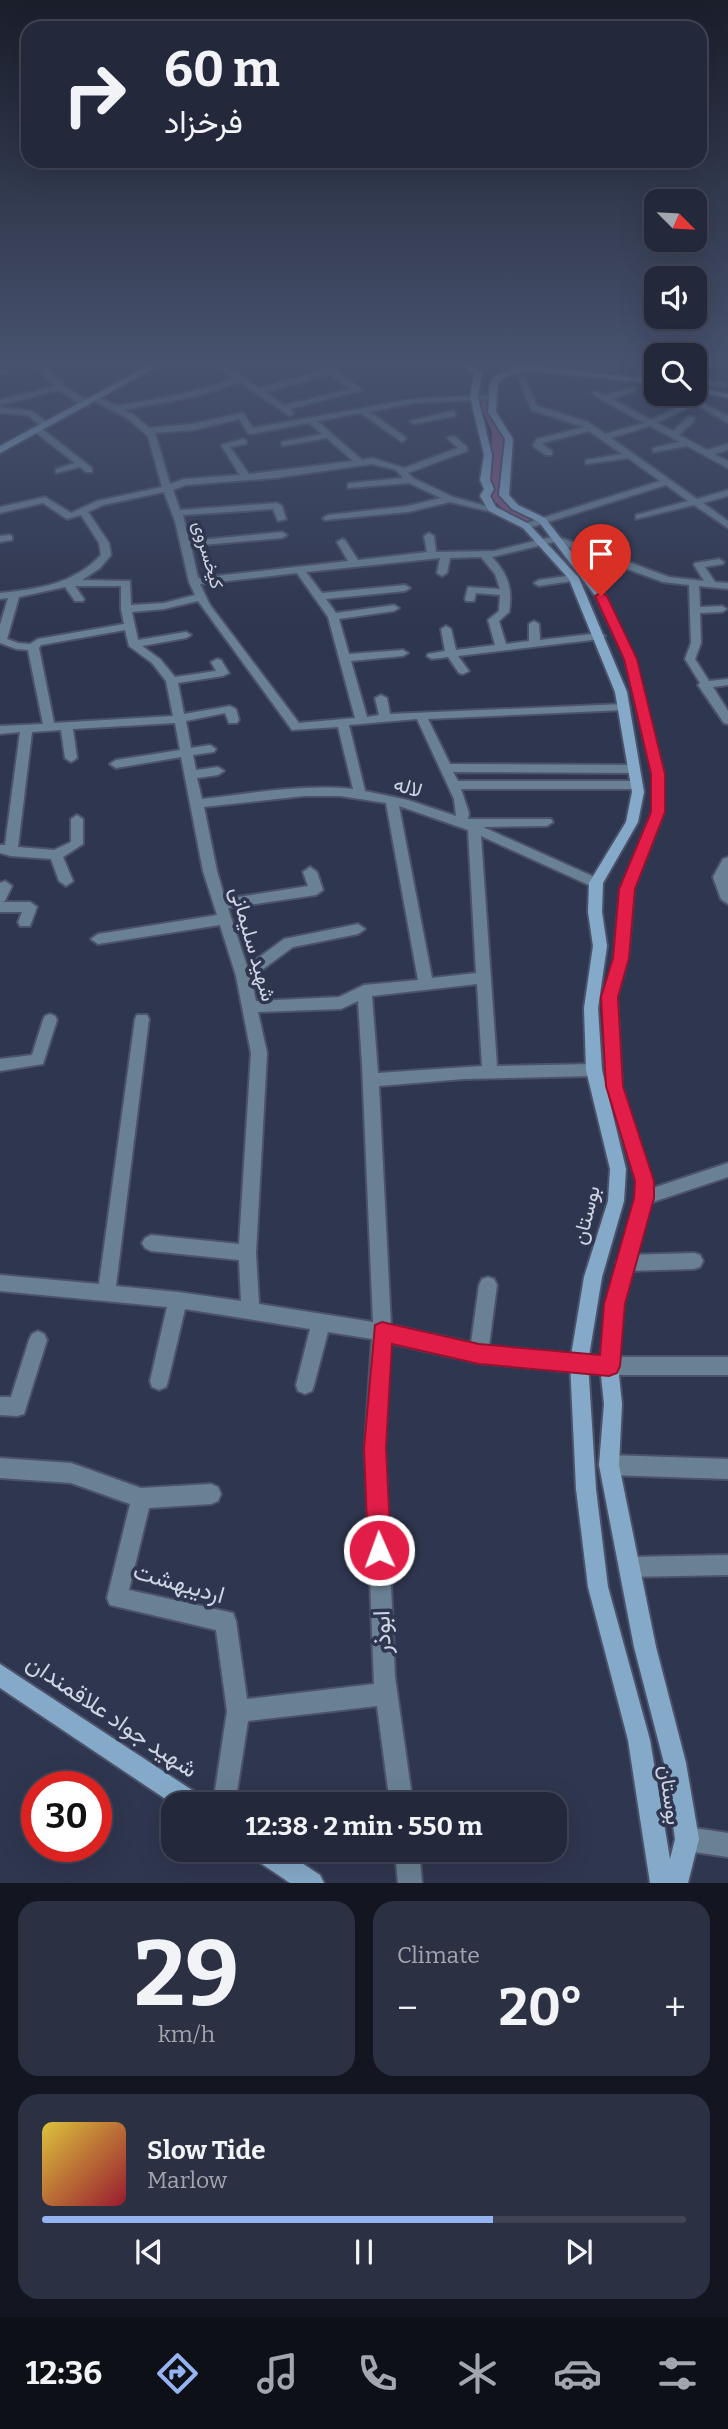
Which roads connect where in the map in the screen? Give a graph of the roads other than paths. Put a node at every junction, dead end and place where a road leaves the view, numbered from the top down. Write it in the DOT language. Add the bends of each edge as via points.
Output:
graph roads {
  1 [pos="68,451"];
  2 [pos="156,451"];
  3 [pos="229,451"];
  4 [pos="346,451"];
  5 [pos="459,451"];
  6 [pos="487,451"];
  7 [pos="508,451"];
  8 [pos="546,451"];
  9 [pos="619,451"];
  10 [pos="703,451"];
  11 [pos="714,451"];
  12 [pos="549,453"];
  13 [pos="707,453"];
  14 [pos="629,461"];
  15 [pos="589,462"];
  16 [pos="361,463"];
  17 [pos="725,463"];
  18 [pos="700,466"];
  19 [pos="59,471"];
  20 [pos="402,472"];
  21 [pos="246,477"];
  22 [pos="410,480"];
  23 [pos="667,482"];
  24 [pos="351,486"];
  25 [pos="167,489"];
  26 [pos="728,493"];
  27 [pos="450,499"];
  28 [pos="699,502"];
  29 [pos="492,509"];
  30 [pos="0,510"];
  31 [pos="82,510"];
  32 [pos="177,513"];
  33 [pos="639,517"];
  34 [pos="328,518"];
  35 [pos="281,519"];
  36 [pos="542,520"];
  37 [pos="728,525"];
  38 [pos="526,526"];
  39 [pos="282,535"];
  40 [pos="429,536"];
  41 [pos="610,538"];
  42 [pos="548,541"];
  43 [pos="342,542"];
  44 [pos="185,544"];
  45 [pos="586,552"];
  46 [pos="432,555"];
  47 [pos="446,555"];
  48 [pos="484,555"];
  49 [pos="354,562"];
  50 [pos="719,562"];
  51 [pos="300,571"];
  52 [pos="442,573"];
  53 [pos="574,578"];
  54 [pos="194,582"];
  55 [pos="67,583"];
  56 [pos="539,583"];
  57 [pos="694,583"];
  58 [pos="712,585"];
  59 [pos="728,586"];
  60 [pos="405,588"];
  61 [pos="507,593"];
  62 [pos="14,595"];
  63 [pos="0,596"];
  64 [pos="201,597"];
  65 [pos="317,597"];
  66 [pos="79,599"];
  67 [pos="470,599"];
  68 [pos="394,608"];
  69 [pos="126,609"];
  70 [pos="722,609"];
  71 [pos="694,610"];
  72 [pos="333,617"];
  73 [pos="534,624"];
  74 [pos="130,626"];
  75 [pos="446,629"];
  76 [pos="186,635"];
  77 [pos="600,636"];
  78 [pos="133,644"];
  79 [pos="535,645"];
  80 [pos="33,647"];
  81 [pos="502,649"];
  82 [pos="403,653"];
  83 [pos="432,656"];
  84 [pos="452,656"];
  85 [pos="345,658"];
  86 [pos="217,662"];
  87 [pos="463,671"];
  88 [pos="172,681"];
  89 [pos="728,682"];
  90 [pos="704,685"];
  91 [pos="381,698"];
  92 [pos="624,707"];
  93 [pos="421,716"];
  94 [pos="385,718"];
  95 [pos="178,719"];
  96 [pos="233,720"];
  97 [pos="362,720"];
  98 [pos="728,720"];
  99 [pos="343,723"];
  100 [pos="49,727"];
  101 [pos="67,727"];
  102 [pos="26,729"];
  103 [pos="0,730"];
  104 [pos="210,749"];
  105 [pos="186,755"];
  106 [pos="71,758"];
  107 [pos="116,764"];
  108 [pos="446,768"];
  109 [pos="218,771"];
  110 [pos="190,775"];
  111 [pos="635,777"];
  112 [pos="453,785"];
  113 [pos="360,794"];
  114 [pos="392,802"];
  115 [pos="195,804"];
  116 [pos="77,819"];
  117 [pos="547,822"];
  118 [pos="467,826"];
  119 [pos="5,851"];
  120 [pos="56,855"];
  121 [pos="728,862"];
  122 [pos="310,872"];
  123 [pos="66,881"];
  124 [pos="596,883"];
  125 [pos="728,899"];
  126 [pos="221,904"];
  127 [pos="0,907"];
  128 [pos="225,919"];
  129 [pos="25,922"];
  130 [pos="358,929"];
  131 [pos="99,939"];
  132 [pos="243,976"];
  133 [pos="484,978"];
  134 [pos="426,982"];
  135 [pos="364,991"];
  136 [pos="249,1007"];
  137 [pos="142,1019"];
  138 [pos="51,1020"];
  139 [pos="0,1065"];
  140 [pos="594,1070"];
  141 [pos="490,1072"];
  142 [pos="371,1080"];
  143 [pos="728,1170"];
  144 [pos="644,1198"];
  145 [pos="151,1243"];
  146 [pos="247,1253"];
  147 [pos="694,1261"];
  148 [pos="625,1264"];
  149 [pos="0,1283"];
  150 [pos="488,1285"];
  151 [pos="107,1291"];
  152 [pos="178,1300"];
  153 [pos="250,1311"];
  154 [pos="321,1323"];
  155 [pos="382,1332"];
  156 [pos="38,1340"];
  157 [pos="479,1354"];
  158 [pos="579,1362"];
  159 [pos="609,1366"];
  160 [pos="728,1366"];
  161 [pos="159,1381"];
  162 [pos="305,1385"];
  163 [pos="0,1406"];
  164 [pos="609,1465"];
  165 [pos="0,1468"];
  166 [pos="728,1469"];
  167 [pos="211,1494"];
  168 [pos="141,1498"];
  169 [pos="728,1565"];
  170 [pos="629,1567"];
  171 [pos="0,1675"];
  172 [pos="386,1694"];
  173 [pos="238,1712"];
  174 [pos="175,1792"];
  175 [pos="226,1792"];
  176 [pos="400,1792"];
  177 [pos="687,1839"];
  178 [pos="728,1845"];
  179 [pos="280,1862"];
  180 [pos="408,1862"];
  181 [pos="312,1883"];
  182 [pos="410,1883"];
  183 [pos="662,1883"];
  184 [pos="676,1883"];
  1 -- 19 [label="street" via="85,467"];
  2 -- 25 [label="street, کیخسروی"];
  3 -- 21 [label="street"];
  4 -- 16 [label="street"];
  5 -- 20 [label="street"];
  6 -- 29 [label="street" via="485,480 489,489 485,496"];
  7 -- 36 [label="street" via="504,495"];
  8 -- 12 [label="street"];
  9 -- 14 [label="street"];
  10 -- 13 [label="street"];
  11 -- 13 [label="street"];
  13 -- 17 [label="street"];
  14 -- 15 [label="street"];
  14 -- 23 [label="street"];
  16 -- 20 [label="street" via="384,462"];
  16 -- 21 [label="street"];
  17 -- 18 [label="street"];
  20 -- 22 [label="street"];
  21 -- 25 [label="street" via="184,482"];
  22 -- 24 [label="street"];
  22 -- 27 [label="street"];
  23 -- 28 [label="street"];
  23 -- 36 [label="street"];
  25 -- 31 [label="street"];
  25 -- 32 [label="street, کیخسروی"];
  26 -- 28 [label="street"];
  27 -- 29 [label="street"];
  27 -- 34 [label="street" via="409,513"];
  28 -- 33 [label="street"];
  28 -- 37 [label="street"];
  29 -- 38 [label="street"];
  30 -- 31 [label="street" via="45,500 71,517"];
  31 -- 55 [label="street" via="104,543 106,555 94,570"];
  32 -- 35 [label="street" via="276,506"];
  32 -- 44 [label="street, کیخسروی"];
  36 -- 38 [label="street"];
  36 -- 42 [label="street"];
  38 -- 42 [label="street"];
  39 -- 44 [label="street"];
  40 -- 46 [label="street"];
  41 -- 45 [label="street"];
  42 -- 45 [label="street"];
  42 -- 48 [label="street"];
  42 -- 53 [label="street"];
  42 -- 144 [label="street, بوستان" via="601,596 630,659 658,774 658,812 627,889 621,958 610,997 614,1086 644,1181"];
  43 -- 49 [label="street"];
  44 -- 54 [label="street, کیخسروی"];
  45 -- 57 [label="street" via="667,580"];
  46 -- 47 [label="street"];
  46 -- 49 [label="street"];
  47 -- 48 [label="street"];
  47 -- 52 [label="street"];
  48 -- 61 [label="street" via="498,568"];
  49 -- 51 [label="street"];
  50 -- 58 [label="street" via="699,565"];
  51 -- 54 [label="street"];
  51 -- 65 [label="street"];
  53 -- 56 [label="street"];
  53 -- 77 [label="street"];
  54 -- 64 [label="street, کیخسروی"];
  55 -- 62 [label="street"];
  55 -- 66 [label="street"];
  55 -- 69 [label="street" via="125,583"];
  57 -- 58 [label="street"];
  57 -- 71 [label="street"];
  58 -- 59 [label="street"];
  60 -- 65 [label="street"];
  61 -- 67 [label="street" via="472,589"];
  61 -- 81 [label="street" via="504,612 493,620"];
  62 -- 63 [label="street"];
  62 -- 80 [label="street" via="1,640"];
  64 -- 69 [label="street"];
  64 -- 99 [label="street, کیخسروی" via="296,727"];
  65 -- 72 [label="street"];
  68 -- 72 [label="street"];
  69 -- 74 [label="street"];
  70 -- 71 [label="street"];
  71 -- 90 [label="street" via="696,643 690,659"];
  72 -- 85 [label="street"];
  73 -- 79 [label="street"];
  74 -- 78 [label="street"];
  74 -- 80 [label="street" via="38,642"];
  75 -- 84 [label="street"];
  76 -- 78 [label="street"];
  77 -- 79 [label="street"];
  77 -- 92 [label="street"];
  78 -- 88 [label="street"];
  79 -- 81 [label="street"];
  80 -- 100 [label="street"];
  81 -- 84 [label="street"];
  82 -- 85 [label="street"];
  83 -- 84 [label="street"];
  84 -- 87 [label="street"];
  85 -- 97 [label="street"];
  86 -- 88 [label="street" via="223,673"];
  88 -- 95 [label="street, شهید سلیمانی"];
  89 -- 90 [label="street"];
  90 -- 98 [label="street"];
  91 -- 94 [label="street"];
  92 -- 93 [label="street" via="528,718"];
  92 -- 111 [label="street"];
  93 -- 94 [label="street"];
  93 -- 108 [label="street"];
  94 -- 97 [label="street"];
  95 -- 96 [label="street" via="230,709"];
  95 -- 101 [label="street"];
  95 -- 105 [label="street, شهید سلیمانی"];
  97 -- 99 [label="street"];
  99 -- 113 [label="street"];
  100 -- 101 [label="street"];
  100 -- 102 [label="street"];
  101 -- 106 [label="street"];
  102 -- 103 [label="street"];
  102 -- 119 [label="street"];
  104 -- 105 [label="street"];
  105 -- 107 [label="street"];
  105 -- 110 [label="street, شهید سلیمانی"];
  108 -- 111 [label="street"];
  108 -- 112 [label="street"];
  109 -- 110 [label="street"];
  110 -- 115 [label="street, شهید سلیمانی"];
  111 -- 112 [label="street"];
  111 -- 124 [label="street" via="638,792 632,822"];
  112 -- 118 [label="street"];
  113 -- 114 [label="street, لاله"];
  113 -- 115 [label="street, لاله" via="301,792"];
  114 -- 118 [label="street, لاله"];
  114 -- 134 [label="street"];
  115 -- 126 [label="street, شهید سلیمانی"];
  116 -- 120 [label="street" via="78,844"];
  117 -- 118 [label="street"];
  118 -- 124 [label="street, لاله"];
  118 -- 133 [label="street"];
  119 -- 120 [label="street"];
  120 -- 123 [label="street"];
  121 -- 125 [label="street" via="720,877"];
  122 -- 126 [label="street" via="316,890"];
  124 -- 140 [label="street, بوستان" via="600,946 590,1008"];
  126 -- 128 [label="street, شهید سلیمانی"];
  127 -- 129 [label="street" via="30,907"];
  128 -- 131 [label="street"];
  128 -- 132 [label="street, شهید سلیمانی"];
  130 -- 132 [label="street" via="289,943"];
  132 -- 136 [label="street, شهید سلیمانی"];
  133 -- 134 [label="street"];
  133 -- 141 [label="street"];
  134 -- 135 [label="street"];
  135 -- 136 [label="street" via="341,1003"];
  135 -- 142 [label="street, ابوذر"];
  136 -- 146 [label="street, شهید سلیمانی" via="259,1053"];
  137 -- 151 [label="street"];
  138 -- 139 [label="street" via="38,1060"];
  140 -- 141 [label="street"];
  140 -- 158 [label="street, بوستان" via="618,1169 616,1201 593,1277"];
  141 -- 142 [label="street"];
  142 -- 155 [label="street, ابوذر"];
  143 -- 144 [label="street"];
  144 -- 148 [label="street, بوستان"];
  145 -- 146 [label="street"];
  146 -- 153 [label="street, شهید سلیمانی"];
  147 -- 148 [label="street"];
  148 -- 159 [label="street, بوستان" via="615,1304"];
  149 -- 151 [label="street"];
  150 -- 157 [label="street"];
  151 -- 152 [label="street"];
  152 -- 153 [label="street"];
  152 -- 161 [label="street"];
  153 -- 154 [label="street"];
  154 -- 155 [label="street"];
  154 -- 162 [label="street"];
  155 -- 157 [label="street"];
  155 -- 172 [label="street, ابوذر" via="375,1448"];
  156 -- 163 [label="street" via="17,1408"];
  157 -- 158 [label="street"];
  158 -- 159 [label="street"];
  158 -- 183 [label="street, بوستان" via="586,1489 598,1587 639,1740"];
  159 -- 160 [label="street"];
  159 -- 164 [label="street, بوستان" via="613,1404"];
  164 -- 166 [label="street"];
  164 -- 170 [label="street, بوستان"];
  165 -- 168 [label="street" via="71,1473"];
  167 -- 168 [label="street"];
  168 -- 173 [label="street, اردیبهشت" via="117,1598 225,1621"];
  169 -- 170 [label="street"];
  170 -- 177 [label="street, بوستان" via="675,1763"];
  171 -- 174 [label="street, شهید جواد علاقمندان"];
  172 -- 173 [label="street"];
  172 -- 176 [label="street, ابوذر"];
  173 -- 175 [label="street, اردیبهشت"];
  177 -- 178 [label="street"];
  177 -- 184 [label="street, بوستان"];
  179 -- 181 [label="street"];
  180 -- 182 [label="street"];
}
